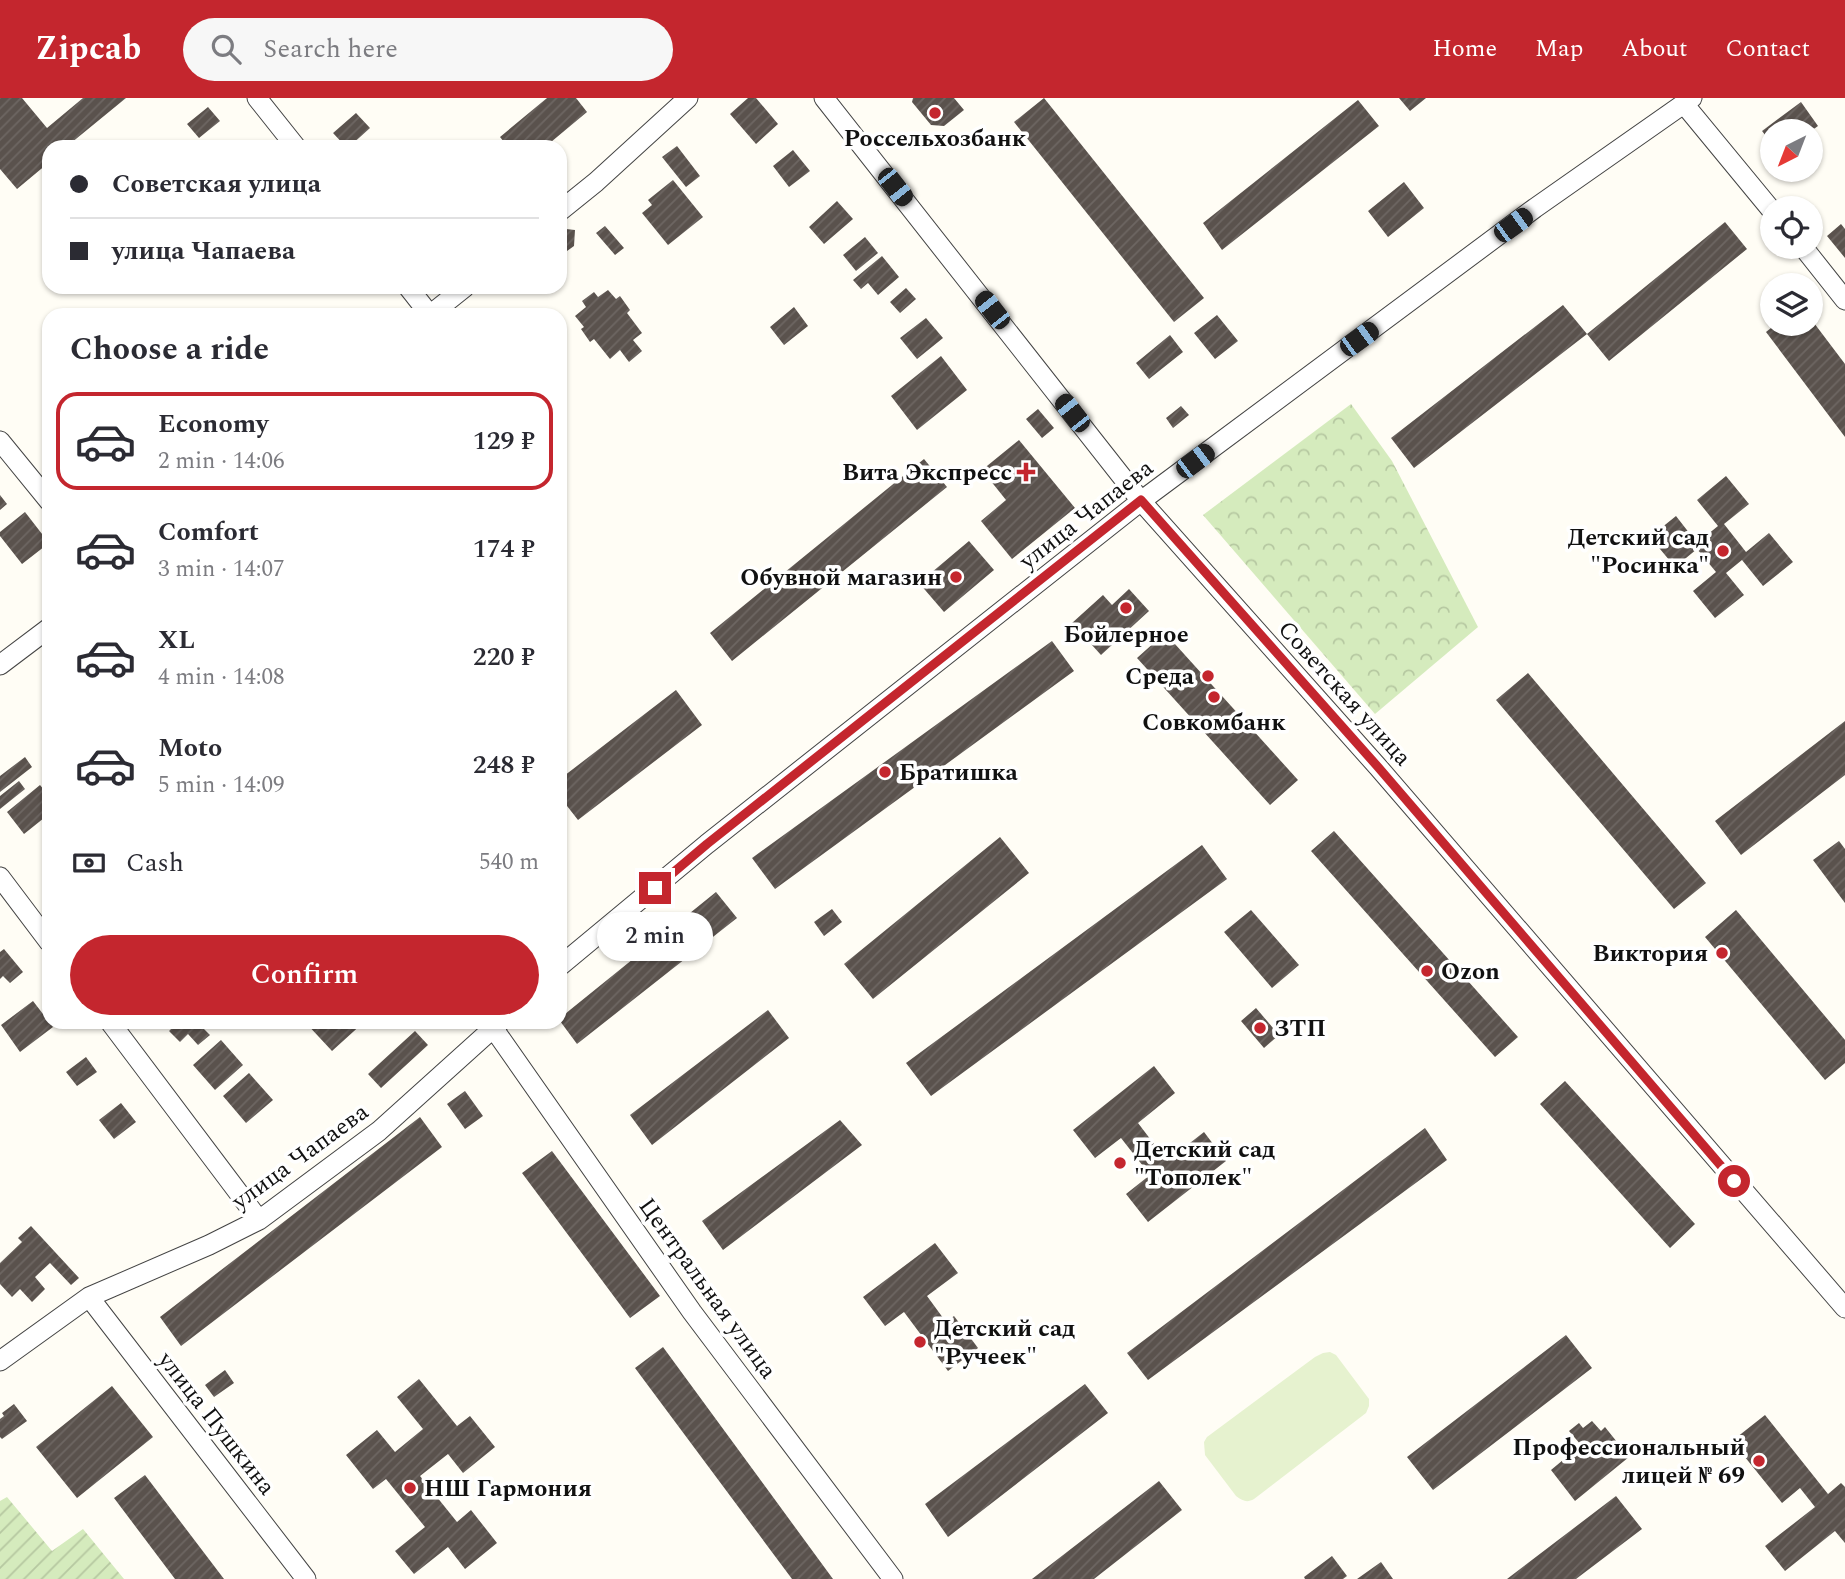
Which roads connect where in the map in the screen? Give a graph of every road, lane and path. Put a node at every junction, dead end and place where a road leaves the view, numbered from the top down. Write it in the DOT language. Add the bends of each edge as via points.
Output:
graph roads {
  1 [pos="257,98"];
  2 [pos="688,98"];
  3 [pos="824,98"];
  4 [pos="1688,101"];
  5 [pos="290,140"];
  6 [pos="1760,197"];
  7 [pos="567,206"];
  8 [pos="1812,259"];
  9 [pos="414,294"];
  10 [pos="456,294"];
  11 [pos="1845,300"];
  12 [pos="424,308"];
  13 [pos="439,308"];
  14 [pos="0,441"];
  15 [pos="42,492"];
  16 [pos="1141,500"];
  17 [pos="42,633"];
  18 [pos="0,665"];
  19 [pos="0,877"];
  20 [pos="42,933"];
  21 [pos="567,960"];
  22 [pos="115,1029"];
  23 [pos="489,1029"];
  24 [pos="497,1029"];
  25 [pos="259,1220"];
  26 [pos="89,1297"];
  27 [pos="1845,1308"];
  28 [pos="0,1361"];
  29 [pos="306,1579"];
  30 [pos="892,1579"];
  1 -- 5 [label="street"];
  2 -- 7 [label="street"];
  3 -- 16 [label="street, Советская улица"];
  4 -- 6 [label="street" via="1706,133"];
  4 -- 16 [label="street, улица Чапаева" via="1535,208"];
  8 -- 11 [label="street"];
  9 -- 12 [label="street"];
  10 -- 13 [label="street"];
  14 -- 15 [label="street"];
  16 -- 21 [label="street, улица Чапаева"];
  16 -- 27 [label="street, Советская улица"];
  17 -- 18 [label="street"];
  19 -- 20 [label="street"];
  22 -- 25 [label="street"];
  23 -- 25 [label="street, улица Чапаева" via="379,1131"];
  24 -- 30 [label="street, Центральная улица" via="692,1312"];
  25 -- 26 [label="street, улица Чапаева"];
  26 -- 28 [label="street, улица Чапаева"];
  26 -- 29 [label="street, улица Пушкина"];
}
